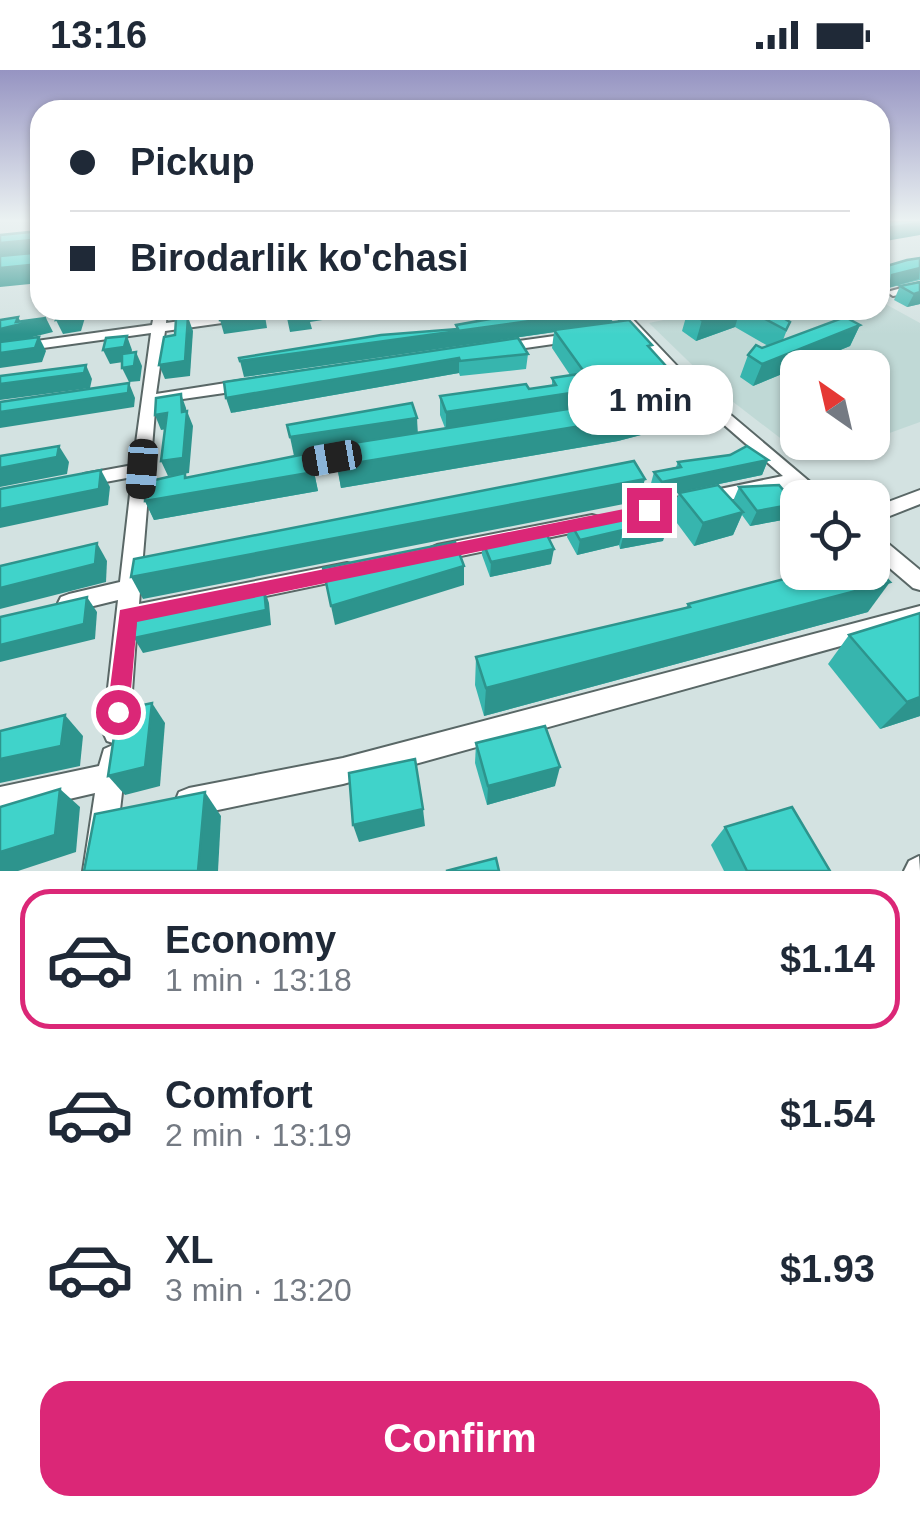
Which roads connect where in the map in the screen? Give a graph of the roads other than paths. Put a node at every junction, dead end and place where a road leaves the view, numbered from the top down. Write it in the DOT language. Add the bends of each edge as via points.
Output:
graph roads {
  1 [pos="920,287"];
  2 [pos="893,292"];
  3 [pos="155,320"];
  4 [pos="160,320"];
  5 [pos="624,320"];
  6 [pos="631,329"];
  7 [pos="612,332"];
  8 [pos="594,334"];
  9 [pos="0,350"];
  10 [pos="480,350"];
  11 [pos="266,382"];
  12 [pos="143,392"];
  13 [pos="702,400"];
  14 [pos="682,402"];
  15 [pos="370,452"];
  16 [pos="274,468"];
  17 [pos="798,479"];
  18 [pos="147,482"];
  19 [pos="71,483"];
  20 [pos="920,497"];
  21 [pos="890,509"];
  22 [pos="419,557"];
  23 [pos="890,557"];
  24 [pos="361,569"];
  25 [pos="920,582"];
  26 [pos="130,588"];
  27 [pos="56,606"];
  28 [pos="920,615"];
  29 [pos="127,616"];
  30 [pos="112,776"];
  31 [pos="0,801"];
  32 [pos="102,819"];
  33 [pos="98,871"];
  1 -- 2 [label="street"];
  3 -- 9 [label="street"];
  4 -- 12 [label="street"];
  5 -- 6 [label="street"];
  6 -- 7 [label="street"];
  6 -- 13 [label="street"];
  8 -- 10 [label="street"];
  11 -- 12 [label="street"];
  12 -- 18 [label="street"];
  13 -- 14 [label="street"];
  13 -- 17 [label="street"];
  15 -- 16 [label="street"];
  17 -- 22 [label="street"];
  18 -- 19 [label="street"];
  18 -- 26 [label="street"];
  20 -- 21 [label="street"];
  23 -- 25 [label="street"];
  24 -- 29 [label="street"];
  26 -- 27 [label="street"];
  26 -- 29 [label="street"];
  28 -- 32 [label="street" via="343,772"];
  29 -- 30 [label="street"];
  30 -- 31 [label="street"];
  30 -- 32 [label="street"];
  32 -- 33 [label="street"];
}
